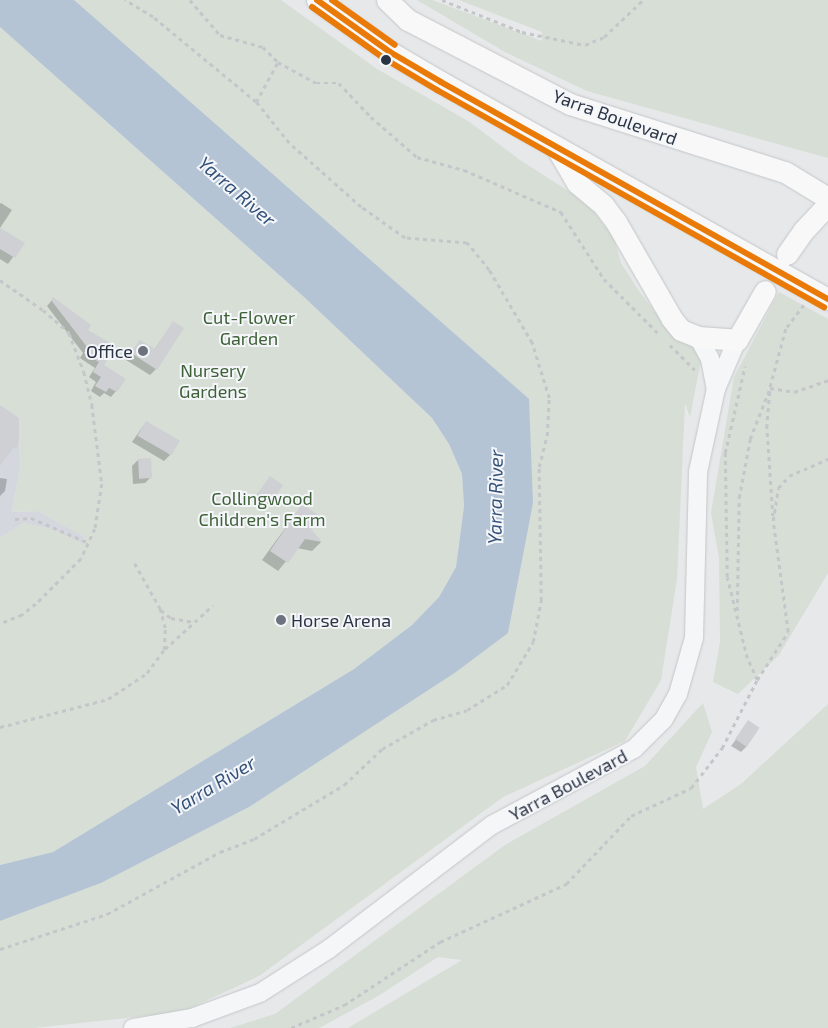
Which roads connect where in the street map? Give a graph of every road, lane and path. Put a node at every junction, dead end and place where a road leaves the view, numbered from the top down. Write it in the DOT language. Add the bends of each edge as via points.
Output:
graph roads {
  1 [pos="125,0"];
  2 [pos="190,0"];
  3 [pos="317,0"];
  4 [pos="374,0"];
  5 [pos="387,0"];
  6 [pos="442,0"];
  7 [pos="643,0"];
  8 [pos="408,20"];
  9 [pos="278,62"];
  10 [pos="256,102"];
  11 [pos="556,146"];
  12 [pos="828,198"];
  13 [pos="828,204"];
  14 [pos="787,254"];
  15 [pos="0,280"];
  16 [pos="765,291"];
  17 [pos="824,297"];
  18 [pos="698,337"];
  19 [pos="737,340"];
  20 [pos="828,380"];
  21 [pos="770,388"];
  22 [pos="716,390"];
  23 [pos="828,459"];
  24 [pos="15,519"];
  25 [pos="773,521"];
  26 [pos="89,544"];
  27 [pos="133,561"];
  28 [pos="213,605"];
  29 [pos="160,609"];
  30 [pos="737,616"];
  31 [pos="194,622"];
  32 [pos="0,624"];
  33 [pos="164,650"];
  34 [pos="757,680"];
  35 [pos="0,728"];
  36 [pos="0,949"];
  37 [pos="132,1028"];
  1 -- 10 [label="path" via="153,17"];
  2 -- 9 [label="path" via="220,35 262,47"];
  3 -- 11 [label="main road" via="390,52"];
  4 -- 8 [label="street, Yarra Boulevard"];
  5 -- 8 [label="main road, Yarra Boulevard"];
  6 -- 7 [label="path" via="522,32 585,45 604,37"];
  8 -- 12 [label="main road, Yarra Boulevard" via="570,104 786,172"];
  9 -- 10 [label="path"];
  9 -- 22 [label="path" via="316,82 339,82 371,117 417,157 464,170 561,212 604,279"];
  10 -- 36 [label="path" via="289,143 361,207 405,238 467,244 489,270 532,343 549,398 547,436 539,467 541,601 533,642 507,684 467,710 433,720 382,748 344,785 298,814 254,839 196,864 107,914"];
  11 -- 17 [label="main road"];
  11 -- 18 [label="main road" via="577,183 604,206 616,222 676,326"];
  13 -- 14 [label="main road"];
  15 -- 26 [label="path" via="60,323 78,352 92,405 102,484 100,510"];
  16 -- 19 [label="main road, Yarra Boulevard"];
  17 -- 21 [label="path" via="815,308 805,303 786,329"];
  18 -- 19 [label="main road"];
  18 -- 22 [label="street" via="710,359"];
  19 -- 22 [label="street, Yarra Boulevard"];
  20 -- 21 [label="path" via="794,392"];
  21 -- 25 [label="path" via="767,425"];
  21 -- 30 [label="path" via="750,439 739,498"];
  22 -- 37 [label="street, Yarra Boulevard" via="698,472 694,638 678,694 664,719 634,749 492,824 329,949 260,993 192,1018"];
  23 -- 25 [label="path" via="789,476 778,488"];
  24 -- 26 [label="path" via="31,518"];
  25 -- 34 [label="path" via="788,632"];
  26 -- 32 [label="path" via="72,570 36,604 22,615"];
  27 -- 29 [label="path"];
  28 -- 31 [label="path"];
  29 -- 31 [label="path" via="171,618"];
  29 -- 33 [label="path" via="166,628"];
  31 -- 33 [label="path"];
  33 -- 35 [label="path" via="146,673 108,699"];
}
